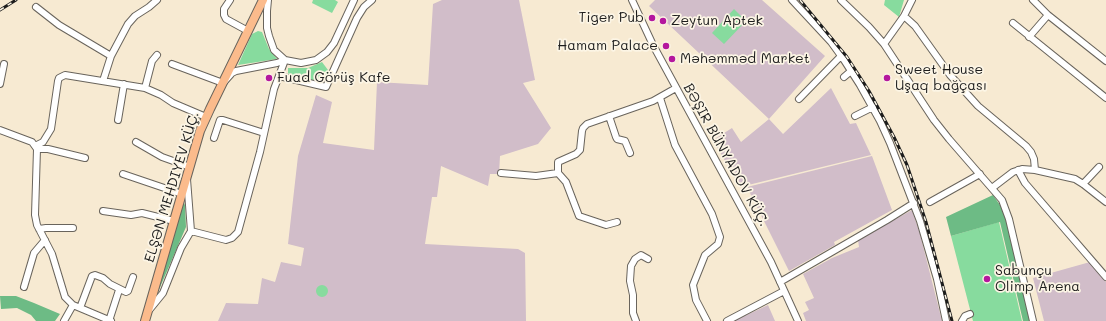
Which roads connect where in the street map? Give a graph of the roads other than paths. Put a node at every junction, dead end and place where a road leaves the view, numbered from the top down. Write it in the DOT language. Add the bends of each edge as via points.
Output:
graph roads {
  1 [pos="157,0"];
  2 [pos="230,0"];
  3 [pos="263,0"];
  4 [pos="268,0"];
  5 [pos="354,0"];
  6 [pos="372,0"];
  7 [pos="632,0"];
  8 [pos="792,0"];
  9 [pos="841,0"];
  10 [pos="912,0"];
  11 [pos="1033,0"];
  12 [pos="36,7"];
  13 [pos="1048,14"];
  14 [pos="904,16"];
  15 [pos="1013,23"];
  16 [pos="248,31"];
  17 [pos="1029,37"];
  18 [pos="884,44"];
  19 [pos="157,55"];
  20 [pos="111,56"];
  21 [pos="841,56"];
  22 [pos="285,60"];
  23 [pos="1106,60"];
  24 [pos="4,64"];
  25 [pos="172,64"];
  26 [pos="851,71"];
  27 [pos="279,76"];
  28 [pos="844,77"];
  29 [pos="103,81"];
  30 [pos="223,83"];
  31 [pos="0,84"];
  32 [pos="124,84"];
  33 [pos="145,88"];
  34 [pos="676,88"];
  35 [pos="660,98"];
  36 [pos="1106,98"];
  37 [pos="799,99"];
  38 [pos="872,107"];
  39 [pos="610,116"];
  40 [pos="855,116"];
  41 [pos="206,117"];
  42 [pos="118,120"];
  43 [pos="0,130"];
  44 [pos="264,133"];
  45 [pos="214,138"];
  46 [pos="136,142"];
  47 [pos="36,148"];
  48 [pos="630,153"];
  49 [pos="85,158"];
  50 [pos="190,167"];
  51 [pos="1099,167"];
  52 [pos="1018,170"];
  53 [pos="1035,170"];
  54 [pos="501,173"];
  55 [pos="558,173"];
  56 [pos="123,174"];
  57 [pos="980,174"];
  58 [pos="187,177"];
  59 [pos="1083,184"];
  60 [pos="992,188"];
  61 [pos="182,194"];
  62 [pos="930,202"];
  63 [pos="1106,202"];
  64 [pos="914,203"];
  65 [pos="103,211"];
  66 [pos="174,221"];
  67 [pos="617,222"];
  68 [pos="73,228"];
  69 [pos="39,229"];
  70 [pos="191,231"];
  71 [pos="45,240"];
  72 [pos="648,258"];
  73 [pos="133,277"];
  74 [pos="1106,277"];
  75 [pos="780,282"];
  76 [pos="24,287"];
  77 [pos="119,290"];
  78 [pos="784,291"];
  79 [pos="73,305"];
  80 [pos="80,308"];
  81 [pos="148,310"];
  82 [pos="970,314"];
  83 [pos="64,321"];
  84 [pos="110,321"];
  85 [pos="145,321"];
  86 [pos="636,321"];
  87 [pos="708,321"];
  88 [pos="727,321"];
  89 [pos="798,321"];
  90 [pos="946,321"];
  91 [pos="962,321"];
  92 [pos="1033,321"];
  1 -- 20 [label="street" via="131,20"];
  2 -- 16 [label="street" via="224,9 226,19"];
  3 -- 16 [label="main road, ELŞƏN MEHDIYEV KÜÇ."];
  4 -- 22 [label="street" via="269,36 274,50"];
  5 -- 22 [label="street" via="334,42 323,56 301,63"];
  6 -- 27 [label="street" via="357,18 326,86"];
  7 -- 34 [label="street, BƏŞIR BÜNYADOV KÜÇ."];
  8 -- 21 [label="street"];
  9 -- 18 [label="street"];
  10 -- 14 [label="street"];
  11 -- 13 [label="street"];
  12 -- 20 [label="street" via="59,25"];
  13 -- 17 [label="street"];
  13 -- 23 [label="street"];
  14 -- 18 [label="street"];
  14 -- 53 [label="street" via="915,26 950,75 978,106 1026,146 1034,159"];
  15 -- 17 [label="street"];
  16 -- 30 [label="main road, ELŞƏN MEHDIYEV KÜÇ."];
  17 -- 36 [label="street"];
  18 -- 57 [label="street" via="934,120"];
  19 -- 33 [label="street" via="152,61"];
  20 -- 29 [label="street"];
  21 -- 26 [label="street"];
  21 -- 37 [label="street"];
  22 -- 27 [label="street"];
  22 -- 30 [label="street" via="236,71"];
  24 -- 31 [label="street"];
  25 -- 30 [label="street"];
  26 -- 28 [label="street"];
  26 -- 38 [label="street"];
  27 -- 44 [label="street"];
  29 -- 32 [label="street"];
  29 -- 47 [label="street" via="65,75 59,78 51,129 46,140"];
  30 -- 41 [label="main road, ELŞƏN MEHDIYEV KÜÇ."];
  32 -- 33 [label="street"];
  32 -- 42 [label="street"];
  33 -- 41 [label="street"];
  34 -- 35 [label="street"];
  34 -- 75 [label="street, BƏŞIR BÜNYADOV KÜÇ."];
  35 -- 39 [label="street"];
  35 -- 87 [label="street" via="675,145 712,214 720,237 718,244 705,255 693,285 696,300"];
  38 -- 40 [label="street"];
  38 -- 64 [label="street" via="890,143"];
  39 -- 48 [label="street" via="617,139 625,141"];
  39 -- 55 [label="street" via="587,124 583,128 580,150 558,162"];
  41 -- 50 [label="main road, ELŞƏN MEHDIYEV KÜÇ."];
  43 -- 47 [label="street" via="29,141"];
  44 -- 45 [label="street" via="220,120"];
  44 -- 70 [label="street" via="238,232 226,240"];
  46 -- 50 [label="street" via="162,157"];
  47 -- 49 [label="street"];
  47 -- 69 [label="street" via="34,210"];
  50 -- 58 [label="main road, ELŞƏN MEHDIYEV KÜÇ."];
  51 -- 59 [label="street"];
  52 -- 53 [label="street"];
  52 -- 60 [label="street"];
  52 -- 74 [label="street" via="1025,183"];
  53 -- 59 [label="street" via="1066,176"];
  54 -- 55 [label="street" via="536,176"];
  55 -- 67 [label="street" via="566,182 579,216 606,225"];
  56 -- 61 [label="street"];
  57 -- 60 [label="street"];
  57 -- 62 [label="street"];
  58 -- 61 [label="main road, ELŞƏN MEHDIYEV KÜÇ."];
  58 -- 70 [label="street"];
  59 -- 63 [label="street"];
  60 -- 92 [label="street" via="1006,208"];
  61 -- 66 [label="main road, ELŞƏN MEHDIYEV KÜÇ."];
  64 -- 75 [label="street"];
  64 -- 90 [label="street"];
  65 -- 66 [label="street" via="131,215 142,213"];
  66 -- 81 [label="main road, ELŞƏN MEHDIYEV KÜÇ."];
  68 -- 69 [label="street"];
  69 -- 71 [label="street"];
  70 -- 81 [label="street" via="180,248 163,293"];
  71 -- 76 [label="street" via="34,253"];
  71 -- 79 [label="street" via="65,297"];
  72 -- 86 [label="street" via="641,255 631,266 633,314"];
  73 -- 77 [label="street" via="128,291"];
  75 -- 78 [label="street, BƏŞIR BÜNYADOV KÜÇ."];
  77 -- 80 [label="street" via="103,278 92,276"];
  77 -- 84 [label="street"];
  78 -- 88 [label="street"];
  78 -- 89 [label="street, BƏŞIR BÜNYADOV KÜÇ."];
  79 -- 80 [label="street"];
  79 -- 83 [label="street"];
  80 -- 84 [label="street"];
  81 -- 85 [label="main road, ELŞƏN MEHDIYEV KÜÇ."];
  82 -- 91 [label="street"];
}
